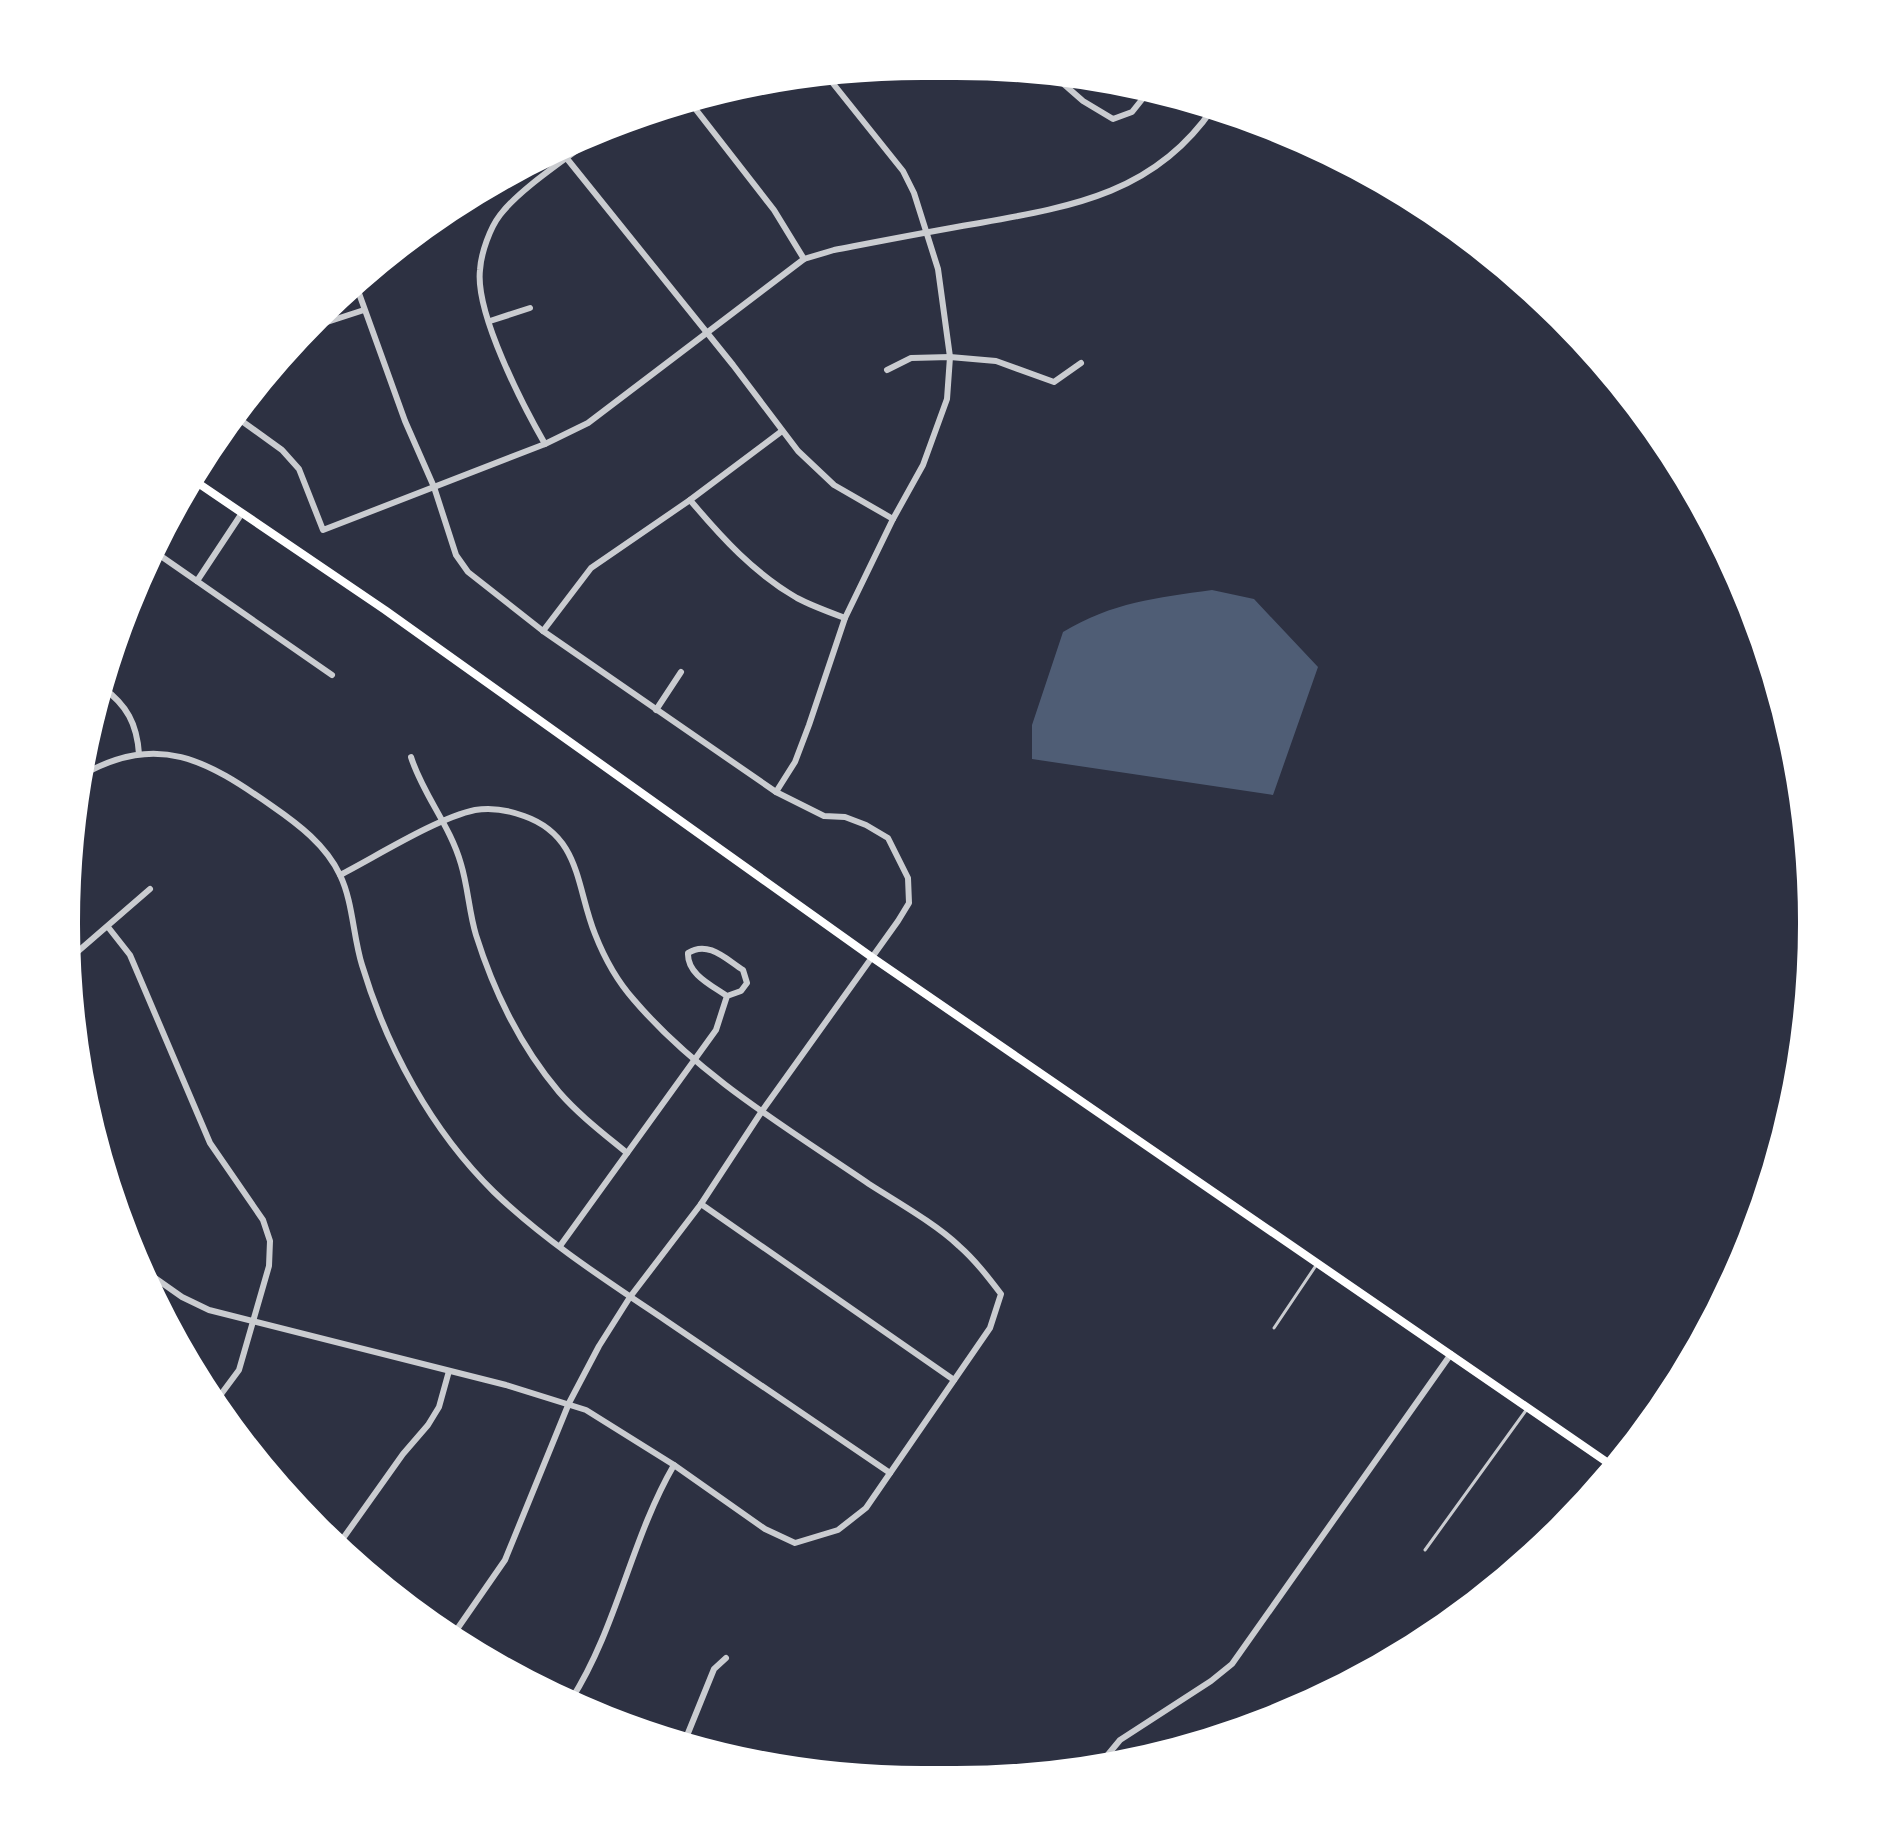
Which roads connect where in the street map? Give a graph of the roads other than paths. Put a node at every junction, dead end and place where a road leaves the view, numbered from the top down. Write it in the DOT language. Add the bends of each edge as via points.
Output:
graph roads {
  1 [pos="832,82"];
  2 [pos="1063,84"];
  3 [pos="1143,98"];
  4 [pos="695,108"];
  5 [pos="1207,115"];
  6 [pos="579,150"];
  7 [pos="566,156"];
  8 [pos="568,159"];
  9 [pos="927,232"];
  10 [pos="804,259"];
  11 [pos="359,293"];
  12 [pos="530,308"];
  13 [pos="364,310"];
  14 [pos="490,321"];
  15 [pos="326,322"];
  16 [pos="706,332"];
  17 [pos="950,357"];
  18 [pos="1081,363"];
  19 [pos="888,370"];
  20 [pos="242,421"];
  21 [pos="782,431"];
  22 [pos="545,444"];
  23 [pos="200,484"];
  24 [pos="434,487"];
  25 [pos="690,500"];
  26 [pos="242,513"];
  27 [pos="892,519"];
  28 [pos="161,556"];
  29 [pos="197,581"];
  30 [pos="845,618"];
  31 [pos="543,630"];
  32 [pos="681,672"];
  33 [pos="332,675"];
  34 [pos="109,692"];
  35 [pos="656,710"];
  36 [pos="139,754"];
  37 [pos="411,757"];
  38 [pos="91,770"];
  39 [pos="776,792"];
  40 [pos="444,822"];
  41 [pos="340,875"];
  42 [pos="150,889"];
  43 [pos="108,927"];
  44 [pos="77,953"];
  45 [pos="873,958"];
  46 [pos="727,996"];
  47 [pos="693,1060"];
  48 [pos="762,1112"];
  49 [pos="627,1153"];
  50 [pos="701,1204"];
  51 [pos="560,1246"];
  52 [pos="1318,1262"];
  53 [pos="156,1278"];
  54 [pos="630,1297"];
  55 [pos="254,1321"];
  56 [pos="1274,1328"];
  57 [pos="1451,1354"];
  58 [pos="449,1371"];
  59 [pos="954,1380"];
  60 [pos="220,1395"];
  61 [pos="569,1403"];
  62 [pos="1528,1408"];
  63 [pos="1607,1462"];
  64 [pos="675,1465"];
  65 [pos="890,1473"];
  66 [pos="343,1539"];
  67 [pos="1425,1550"];
  68 [pos="457,1629"];
  69 [pos="726,1658"];
  70 [pos="575,1694"];
  71 [pos="687,1736"];
  72 [pos="1107,1755"];
  1 -- 9 [label="street" via="903,171"];
  2 -- 3 [label="street" via="1113,119 1131,112"];
  4 -- 10 [label="street" via="774,210"];
  5 -- 9 [label="street" via="1156,169 1113,191 1063,208"];
  6 -- 8 [label="street"];
  7 -- 8 [label="street"];
  8 -- 14 [label="street" via="500,215 479,270"];
  8 -- 16 [label="street"];
  9 -- 10 [label="street"];
  9 -- 17 [label="street" via="938,269"];
  10 -- 16 [label="street"];
  11 -- 13 [label="street"];
  12 -- 14 [label="street"];
  13 -- 15 [label="street"];
  13 -- 24 [label="street"];
  14 -- 22 [label="street" via="517,395"];
  16 -- 21 [label="street"];
  16 -- 22 [label="street" via="588,423"];
  17 -- 18 [label="street" via="996,361 1054,382"];
  17 -- 19 [label="street" via="911,358"];
  17 -- 27 [label="street" via="947,399 923,465"];
  20 -- 24 [label="street" via="282,450 298,469 323,530"];
  21 -- 25 [label="street"];
  21 -- 27 [label="street" via="834,485"];
  22 -- 24 [label="street"];
  23 -- 26 [label="main road"];
  24 -- 31 [label="street" via="456,555 468,572"];
  25 -- 30 [label="street" via="725,542 768,579 799,599"];
  25 -- 31 [label="street" via="591,568"];
  26 -- 29 [label="street"];
  26 -- 45 [label="main road"];
  27 -- 30 [label="street"];
  28 -- 29 [label="street"];
  29 -- 33 [label="street"];
  30 -- 39 [label="street" via="795,762"];
  31 -- 35 [label="street"];
  32 -- 35 [label="street"];
  34 -- 36 [label="street" via="128,712 137,732"];
  35 -- 39 [label="street"];
  36 -- 38 [label="street"];
  36 -- 41 [label="street" via="185,758 229,776 295,822 315,840"];
  37 -- 40 [label="street" via="418,779"];
  39 -- 45 [label="street" via="824,816 844,817 888,838 908,878 909,903"];
  40 -- 41 [label="street"];
  40 -- 47 [label="street" via="475,810 501,808 544,824 561,840 573,859 595,934 627,993 661,1032"];
  40 -- 49 [label="street" via="461,863 476,934 511,1021 537,1064 561,1093"];
  41 -- 51 [label="street" via="376,1010 410,1080 439,1125 494,1191"];
  42 -- 43 [label="street"];
  43 -- 44 [label="street"];
  43 -- 55 [label="street" via="130,955 210,1143 263,1220 270,1241 269,1266"];
  45 -- 48 [label="street"];
  45 -- 52 [label="main road"];
  46 -- 46 [label="street" via="741,992 747,983 743,970 706,947 688,953 695,972"];
  46 -- 47 [label="street" via="716,1030"];
  47 -- 48 [label="street"];
  47 -- 49 [label="street"];
  48 -- 50 [label="street"];
  48 -- 59 [label="street" via="958,1244 1001,1294 990,1328"];
  49 -- 51 [label="street"];
  50 -- 54 [label="street"];
  50 -- 59 [label="street"];
  51 -- 54 [label="street"];
  52 -- 56 [label="lane"];
  52 -- 57 [label="main road"];
  53 -- 55 [label="street" via="209,1310"];
  54 -- 61 [label="street"];
  54 -- 65 [label="street"];
  55 -- 58 [label="street"];
  55 -- 60 [label="street" via="239,1370"];
  57 -- 62 [label="main road"];
  57 -- 72 [label="street" via="1232,1664 1119,1740"];
  58 -- 61 [label="street"];
  58 -- 66 [label="street" via="439,1407"];
  59 -- 65 [label="street"];
  61 -- 64 [label="street"];
  61 -- 68 [label="street" via="505,1560"];
  62 -- 63 [label="main road"];
  62 -- 67 [label="lane"];
  64 -- 65 [label="street" via="765,1529 795,1543 838,1530 866,1508"];
  64 -- 70 [label="street" via="657,1495 589,1671"];
  69 -- 71 [label="street" via="714,1669"];
}
